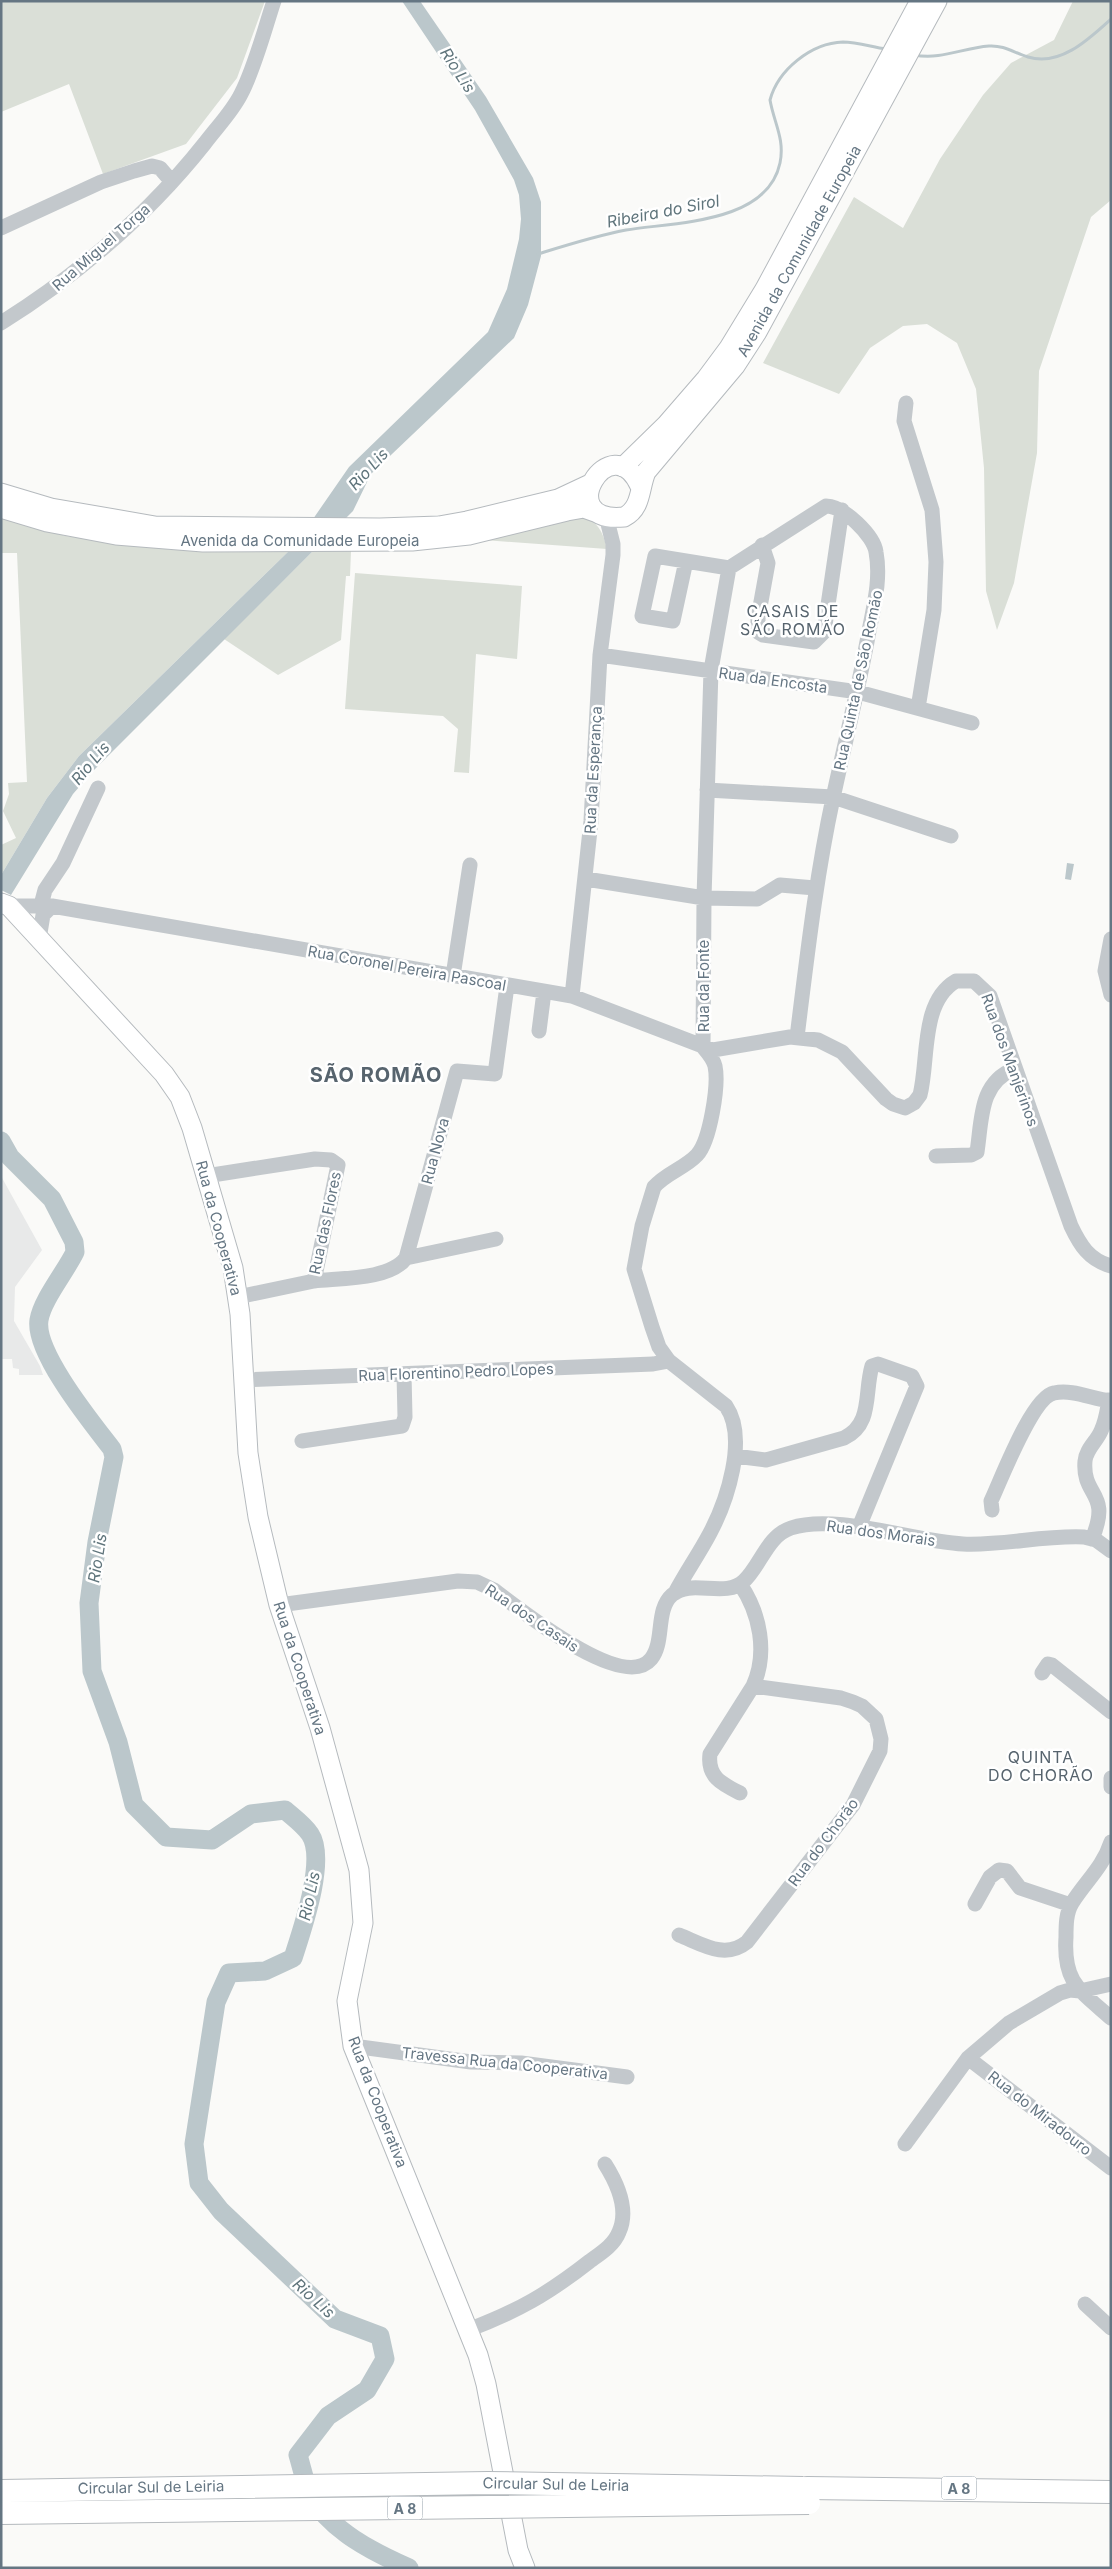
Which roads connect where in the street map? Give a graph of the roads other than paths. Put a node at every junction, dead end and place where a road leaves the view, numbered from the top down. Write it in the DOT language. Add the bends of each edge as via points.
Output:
graph roads {
  1 [pos="274,1"];
  2 [pos="920,1"];
  3 [pos="937,1"];
  4 [pos="912,32"];
  5 [pos="871,107"];
  6 [pos="172,182"];
  7 [pos="1,228"];
  8 [pos="1,323"];
  9 [pos="906,403"];
  10 [pos="622,468"];
  11 [pos="590,484"];
  12 [pos="640,486"];
  13 [pos="1,493"];
  14 [pos="1,508"];
  15 [pos="842,510"];
  16 [pos="609,515"];
  17 [pos="256,534"];
  18 [pos="347,535"];
  19 [pos="762,545"];
  20 [pos="686,561"];
  21 [pos="729,568"];
  22 [pos="600,655"];
  23 [pos="711,670"];
  24 [pos="858,692"];
  25 [pos="918,708"];
  26 [pos="972,723"];
  27 [pos="98,788"];
  28 [pos="707,790"];
  29 [pos="833,797"];
  30 [pos="951,836"];
  31 [pos="470,865"];
  32 [pos="586,878"];
  33 [pos="815,888"];
  34 [pos="704,898"];
  35 [pos="5,904"];
  36 [pos="46,906"];
  37 [pos="39,939"];
  38 [pos="1111,939"];
  39 [pos="453,976"];
  40 [pos="507,986"];
  41 [pos="544,992"];
  42 [pos="1111,995"];
  43 [pos="572,996"];
  44 [pos="539,1031"];
  45 [pos="797,1037"];
  46 [pos="703,1047"];
  47 [pos="1014,1069"];
  48 [pos="936,1156"];
  49 [pos="206,1176"];
  50 [pos="496,1238"];
  51 [pos="406,1258"];
  52 [pos="1111,1266"];
  53 [pos="314,1281"];
  54 [pos="238,1297"];
  55 [pos="669,1361"];
  56 [pos="404,1374"];
  57 [pos="243,1380"];
  58 [pos="1110,1401"];
  59 [pos="302,1441"];
  60 [pos="735,1456"];
  61 [pos="992,1510"];
  62 [pos="859,1528"];
  63 [pos="1092,1539"];
  64 [pos="1111,1551"];
  65 [pos="740,1584"];
  66 [pos="675,1593"];
  67 [pos="279,1606"];
  68 [pos="1042,1673"];
  69 [pos="752,1686"];
  70 [pos="1111,1712"];
  71 [pos="1111,1778"];
  72 [pos="1111,1787"];
  73 [pos="740,1793"];
  74 [pos="1111,1842"];
  75 [pos="975,1904"];
  76 [pos="1071,1905"];
  77 [pos="680,1936"];
  78 [pos="1111,1984"];
  79 [pos="1080,1991"];
  80 [pos="1111,2018"];
  81 [pos="353,2046"];
  82 [pos="968,2058"];
  83 [pos="627,2077"];
  84 [pos="905,2144"];
  85 [pos="605,2164"];
  86 [pos="1111,2168"];
  87 [pos="1085,2304"];
  88 [pos="1111,2328"];
  89 [pos="468,2330"];
  90 [pos="1,2491"];
  91 [pos="1111,2492"];
  92 [pos="808,2495"];
  93 [pos="1111,2507"];
  94 [pos="1,2513"];
  95 [pos="525,2568"];
  1 -- 6 [label="street, Rua Miguel Torga" via="242,92"];
  2 -- 4 [label="main road, Avenida da Comunidade Europeia"];
  3 -- 4 [label="main road, Avenida da Comunidade Europeia"];
  4 -- 5 [label="main road, Avenida da Comunidade Europeia"];
  5 -- 10 [label="main road, Avenida da Comunidade Europeia" via="729,348 667,424"];
  5 -- 12 [label="main road, Avenida da Comunidade Europeia" via="757,332 735,366 657,457"];
  6 -- 7 [label="street" via="160,168 152,166 101,182"];
  6 -- 8 [label="street, Rua Miguel Torga" via="138,218 64,282"];
  9 -- 25 [label="street" via="904,421 932,510 936,562 934,610"];
  10 -- 11 [label="main road, Avenida da Comunidade Europeia" via="607,467 594,476"];
  10 -- 12 [label="main road" via="630,472"];
  11 -- 16 [label="main road" via="589,496"];
  11 -- 18 [label="main road, Avenida da Comunidade Europeia" via="558,499 467,521"];
  12 -- 16 [label="main road, Avenida da Comunidade Europeia" via="636,508"];
  13 -- 17 [label="main road, Avenida da Comunidade Europeia" via="51,508 121,521"];
  14 -- 17 [label="main road, Avenida da Comunidade Europeia" via="47,522 116,535 203,542"];
  15 -- 19 [label="street" via="834,506 821,508"];
  15 -- 19 [label="street" via="824,632 814,642 758,632 768,563"];
  15 -- 24 [label="street, Rua Quinta de São Romão" via="868,536 876,550 879,577"];
  16 -- 18 [label="main road, Avenida da Comunidade Europeia" via="584,508 500,528 412,541"];
  16 -- 22 [label="street, Rua da Esperança" via="613,544"];
  17 -- 18 [label="main road, Avenida da Comunidade Europeia"];
  19 -- 21 [label="street"];
  20 -- 21 [label="street"];
  21 -- 23 [label="street, Rua da Fonte"];
  22 -- 23 [label="street, Rua da Encosta"];
  22 -- 32 [label="street, Rua da Esperança"];
  23 -- 24 [label="street, Rua da Encosta"];
  23 -- 28 [label="street, Rua da Fonte"];
  24 -- 25 [label="street, Rua da Encosta"];
  24 -- 29 [label="street, Rua Quinta de São Romão"];
  25 -- 26 [label="street, Rua da Encosta"];
  27 -- 36 [label="street" via="64,863 45,890"];
  28 -- 29 [label="street"];
  28 -- 34 [label="street, Rua da Fonte"];
  29 -- 30 [label="street"];
  29 -- 33 [label="street, Rua Quinta de São Romão"];
  31 -- 39 [label="street"];
  32 -- 34 [label="street"];
  32 -- 43 [label="street, Rua da Esperança"];
  33 -- 34 [label="street" via="780,885 757,899"];
  33 -- 45 [label="street, Rua Quinta de São Romão"];
  34 -- 46 [label="street, Rua da Fonte"];
  35 -- 36 [label="street, Rua Coronel Pereira Pascoal"];
  35 -- 37 [label="main road, Rua da Cooperativa"];
  36 -- 37 [label="street"];
  36 -- 39 [label="street, Rua Coronel Pereira Pascoal"];
  37 -- 49 [label="main road, Rua da Cooperativa" via="175,1089 192,1128"];
  38 -- 42 [label="street" via="1105,971"];
  39 -- 40 [label="street, Rua Coronel Pereira Pascoal"];
  40 -- 41 [label="street, Rua Coronel Pereira Pascoal"];
  40 -- 51 [label="street, Rua Nova" via="495,1074 457,1071"];
  41 -- 43 [label="street, Rua Coronel Pereira Pascoal"];
  41 -- 44 [label="street"];
  43 -- 46 [label="street, Rua Coronel Pereira Pascoal"];
  45 -- 46 [label="street, Rua Coronel Pereira Pascoal" via="719,1050"];
  45 -- 47 [label="street, Rua dos Manjerinos" via="818,1040 835,1048 893,1104 905,1108 920,1095 931,1022 938,1000 951,984 968,980 980,984 990,996"];
  46 -- 55 [label="street, Rua da Fonte" via="714,1062 716,1077 704,1141 692,1160 660,1179 654,1187 635,1258 636,1277 652,1327 659,1347"];
  47 -- 48 [label="street" via="999,1076 986,1097 978,1152"];
  47 -- 52 [label="street, Rua dos Manjerinos" via="1079,1243 1090,1256"];
  49 -- 53 [label="street, Rua das Flores" via="314,1159 336,1163 338,1168"];
  49 -- 54 [label="main road, Rua da Cooperativa" via="233,1268"];
  50 -- 51 [label="street"];
  51 -- 53 [label="street" via="397,1268 385,1273"];
  53 -- 54 [label="street, Rua das Flores"];
  54 -- 57 [label="main road, Rua da Cooperativa"];
  55 -- 56 [label="street, Rua Florentino Pedro Lopes"];
  55 -- 60 [label="street, Rua da Fonte" via="726,1406 734,1422"];
  56 -- 57 [label="street, Rua Florentino Pedro Lopes"];
  56 -- 59 [label="street" via="405,1417 402,1426"];
  57 -- 67 [label="main road, Rua da Cooperativa" via="251,1471"];
  58 -- 61 [label="street" via="1070,1392 1056,1392 1045,1397 1036,1406 991,1501"];
  58 -- 63 [label="street" via="1104,1423 1085,1463 1089,1483 1104,1507 1102,1522"];
  60 -- 62 [label="street" via="766,1460 844,1438 854,1433 863,1421 872,1366 878,1364 912,1376 917,1383 916,1391"];
  60 -- 66 [label="street, Rua da Fonte" via="716,1521"];
  62 -- 63 [label="street, Rua dos Morais" via="961,1544 1054,1537"];
  62 -- 65 [label="street, Rua dos Morais" via="806,1525 787,1530 773,1541"];
  63 -- 64 [label="street, Rua dos Morais"];
  65 -- 66 [label="street"];
  65 -- 69 [label="street" via="753,1606 758,1624 759,1670"];
  66 -- 67 [label="street, Rua dos Casais" via="664,1609 652,1657 646,1663 634,1666 588,1655 494,1590 477,1582 458,1581"];
  67 -- 81 [label="main road, Rua da Cooperativa" via="320,1728 359,1870 363,1923 347,2000"];
  68 -- 70 [label="street" via="1048,1664 1052,1665"];
  69 -- 73 [label="street" via="710,1754 709,1765 715,1778"];
  69 -- 77 [label="street, Rua do Chorão" via="841,1698 862,1706 876,1719 880,1730 880,1751 853,1805 746,1942 725,1951"];
  71 -- 72 [label="street"];
  74 -- 76 [label="street" via="1099,1868"];
  75 -- 76 [label="street" via="990,1877 999,1870 1006,1871 1020,1888"];
  76 -- 79 [label="street" via="1065,1962"];
  78 -- 79 [label="street"];
  79 -- 80 [label="street"];
  79 -- 82 [label="street" via="1060,1993 1040,2004 989,2039"];
  81 -- 83 [label="street, Travessa Rua da Cooperativa" via="478,2063 521,2064"];
  81 -- 89 [label="main road, Rua da Cooperativa"];
  82 -- 84 [label="street"];
  82 -- 86 [label="street, Rua do Miradouro"];
  85 -- 89 [label="street" via="616,2181 622,2218 620,2231 610,2246 539,2299"];
  87 -- 88 [label="street"];
  89 -- 95 [label="main road, Rua da Cooperativa" via="486,2384 518,2550"];
  90 -- 92 [label="highway, Circular Sul de Leiria / A 8, bridge" via="488,2483"];
  91 -- 92 [label="highway, Circular Sul de Leiria / A 8"];
  92 -- 93 [label="highway, Circular Sul de Leiria / A 8"];
  92 -- 94 [label="highway, Circular Sul de Leiria / A 8, bridge"];
}
